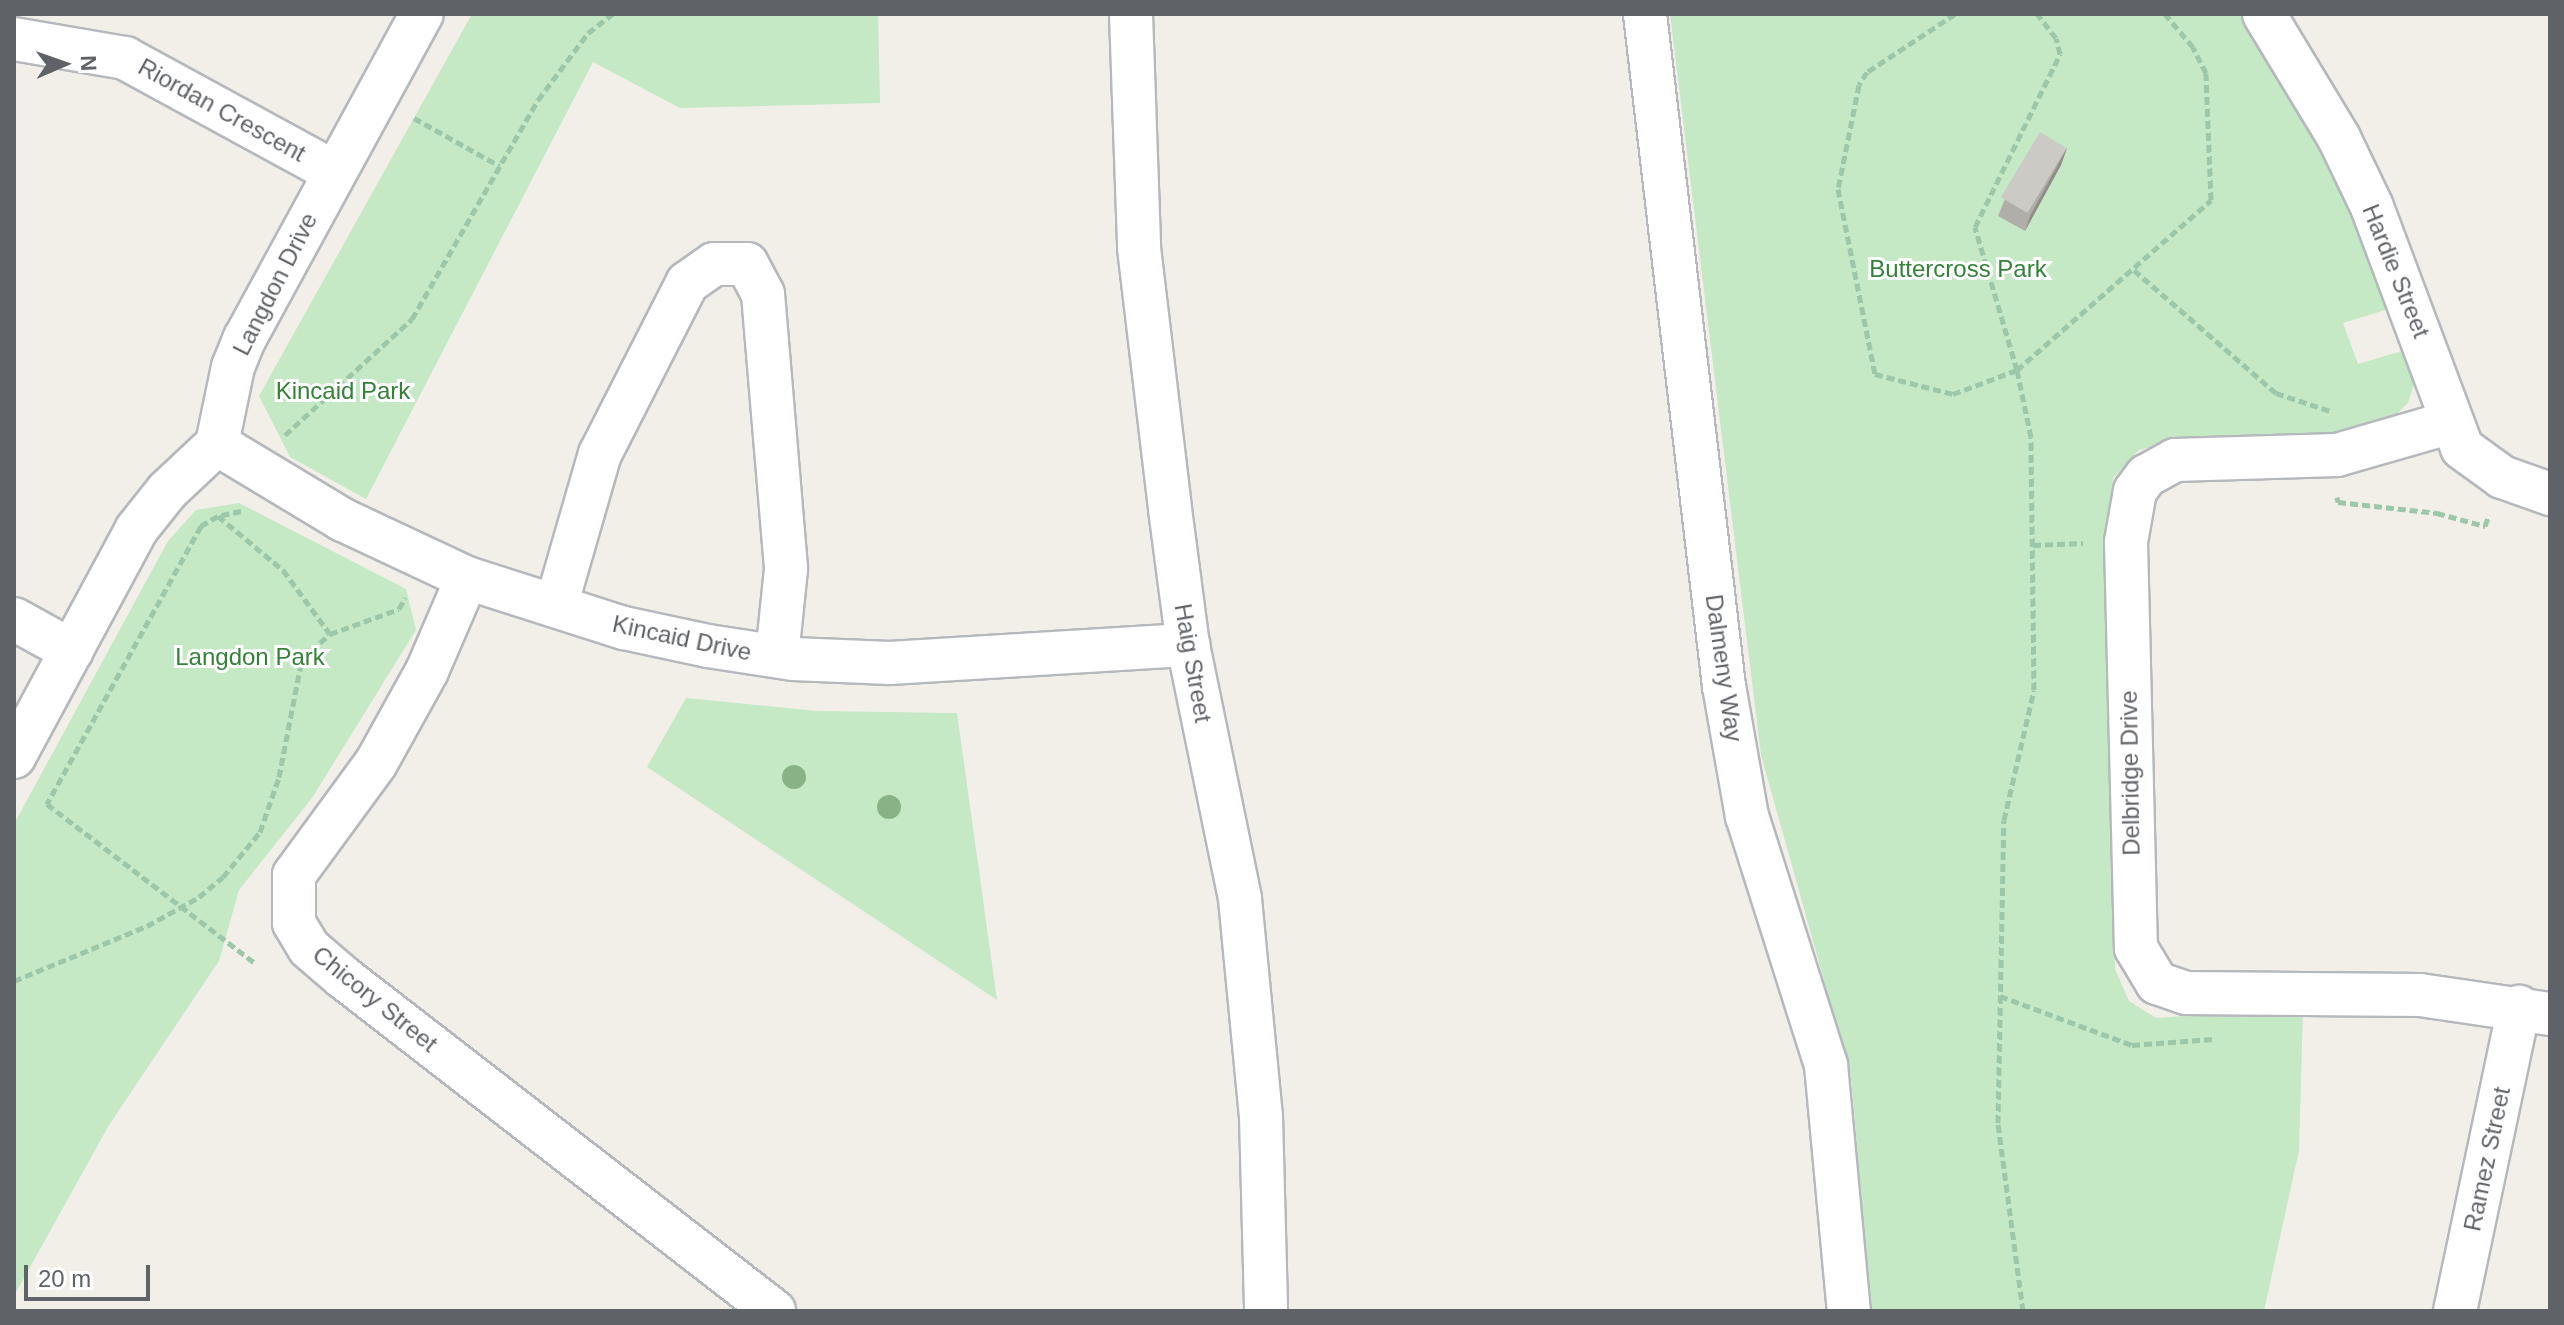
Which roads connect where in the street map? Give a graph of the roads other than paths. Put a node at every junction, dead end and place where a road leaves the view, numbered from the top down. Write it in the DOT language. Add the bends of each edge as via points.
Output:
graph roads {
  1 [pos="422,14"];
  2 [pos="1131,14"];
  3 [pos="1645,14"];
  4 [pos="2264,14"];
  5 [pos="14,39"];
  6 [pos="334,172"];
  7 [pos="2448,423"];
  8 [pos="217,444"];
  9 [pos="2550,494"];
  10 [pos="467,578"];
  11 [pos="556,606"];
  12 [pos="14,619"];
  13 [pos="1188,645"];
  14 [pos="72,651"];
  15 [pos="777,656"];
  16 [pos="14,757"];
  17 [pos="2534,1011"];
  18 [pos="774,1311"];
  19 [pos="1266,1311"];
  20 [pos="1849,1311"];
  21 [pos="2455,1311"];
  1 -- 6 [label="street, Langdon Drive"];
  2 -- 13 [label="street, Haig Street" via="1139,248"];
  3 -- 20 [label="street, Dalmeny Way" via="1724,686 1747,816 1826,1065"];
  4 -- 7 [label="street, Hardie Street" via="2339,138 2372,207 2408,293"];
  5 -- 6 [label="street, Riordan Crescent" via="125,58"];
  6 -- 8 [label="street, Langdon Drive" via="245,338 233,367"];
  7 -- 9 [label="street, Hardie Street" via="2478,463"];
  7 -- 17 [label="street, Delbridge Drive" via="2356,452 2196,457 2161,465 2135,491 2126,542 2136,948 2148,974 2169,990 2420,995"];
  8 -- 10 [label="street, Kincaid Drive" via="343,520"];
  8 -- 14 [label="street" via="167,491 136,530"];
  10 -- 11 [label="street, Kincaid Drive"];
  10 -- 18 [label="street, Chicory Street" via="427,671 376,763 294,875 294,923 309,948 344,978"];
  11 -- 15 [label="street, Kincaid Drive" via="624,628"];
  11 -- 15 [label="street" via="600,454 687,283 714,264 747,264 763,294 786,569"];
  12 -- 14 [label="street"];
  13 -- 15 [label="street, Kincaid Drive" via="906,663"];
  13 -- 19 [label="street, Haig Street" via="1240,899 1261,1116"];
  14 -- 16 [label="street"];
  17 -- 21 [label="street, Ramez Street"];
}
